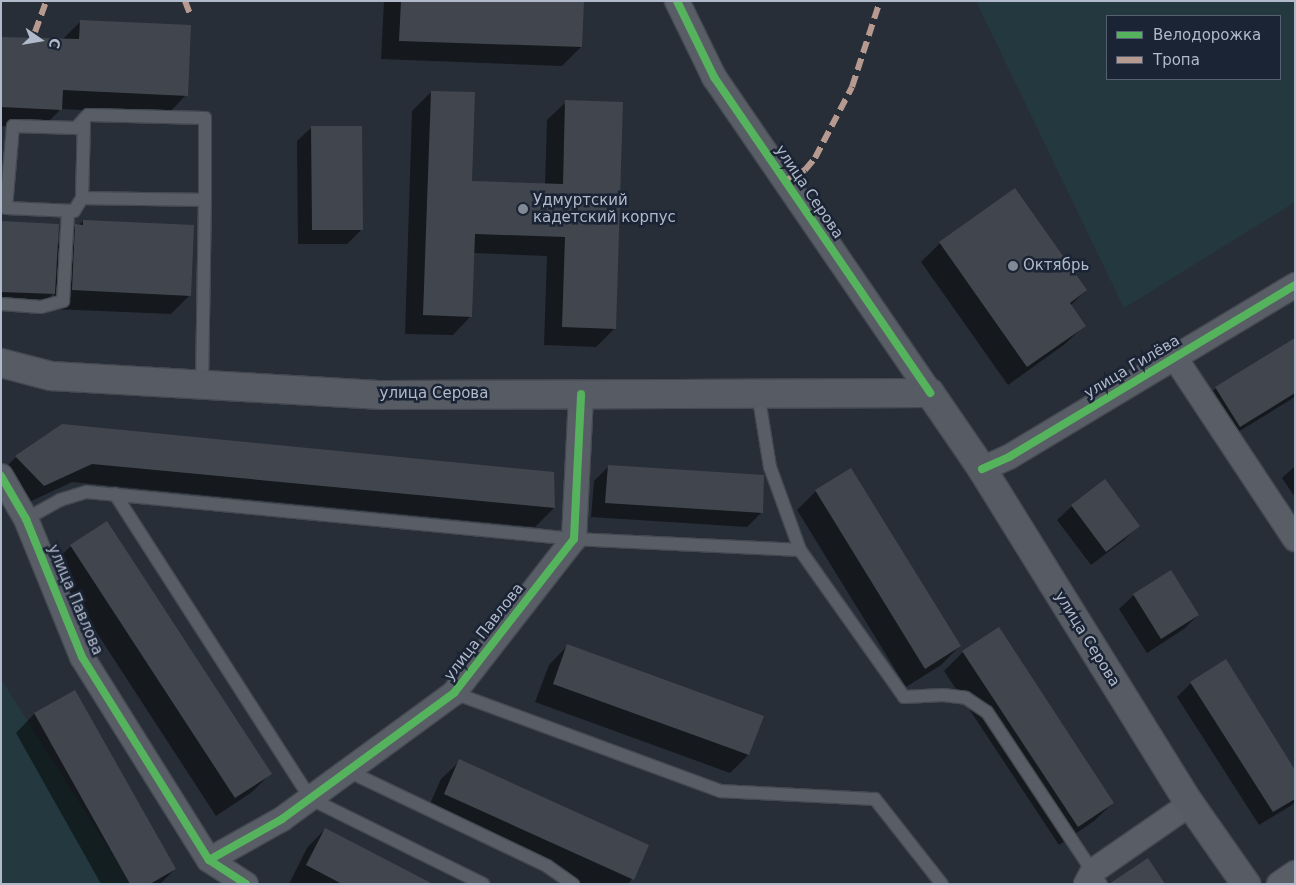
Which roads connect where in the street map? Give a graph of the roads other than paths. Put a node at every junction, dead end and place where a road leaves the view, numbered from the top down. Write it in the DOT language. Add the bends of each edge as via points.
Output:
graph roads {
  1 [pos="676,1"];
  2 [pos="84,119"];
  3 [pos="82,198"];
  4 [pos="204,200"];
  5 [pos="68,211"];
  6 [pos="1295,285"];
  7 [pos="1,304"];
  8 [pos="1175,358"];
  9 [pos="1,363"];
  10 [pos="202,385"];
  11 [pos="758,393"];
  12 [pos="930,393"];
  13 [pos="581,394"];
  14 [pos="982,469"];
  15 [pos="1,476"];
  16 [pos="115,494"];
  17 [pos="26,519"];
  18 [pos="574,539"];
  19 [pos="1295,539"];
  20 [pos="800,550"];
  21 [pos="454,693"];
  22 [pos="348,771"];
  23 [pos="311,799"];
  24 [pos="1190,804"];
  25 [pos="209,860"];
  26 [pos="1295,873"];
  27 [pos="1093,879"];
  28 [pos="246,884"];
  29 [pos="483,884"];
  30 [pos="573,884"];
  31 [pos="942,884"];
  32 [pos="1072,884"];
  33 [pos="1246,884"];
  34 [pos="1279,884"];
  1 -- 12 [label="street, улица Серова" via="714,77"];
  2 -- 3 [label="lane"];
  2 -- 4 [label="lane" via="88,114 205,118"];
  2 -- 5 [label="lane" via="76,128 13,126 6,208"];
  3 -- 4 [label="lane"];
  3 -- 5 [label="lane" via="74,211"];
  4 -- 10 [label="lane"];
  5 -- 7 [label="lane" via="63,301 41,307"];
  6 -- 8 [label="street, улица Гилёва"];
  8 -- 14 [label="street, улица Гилёва" via="1010,457"];
  8 -- 19 [label="street"];
  9 -- 10 [label="main road, улица Серова" via="51,376"];
  10 -- 13 [label="main road, улица Серова" via="382,395"];
  11 -- 12 [label="main road, улица Серова"];
  11 -- 13 [label="main road, улица Серова"];
  11 -- 20 [label="lane" via="770,467"];
  12 -- 14 [label="main road, улица Серова"];
  13 -- 18 [label="street"];
  14 -- 24 [label="main road, улица Серова"];
  15 -- 17 [label="street, улица Павлова"];
  16 -- 17 [label="lane" via="87,492 60,500"];
  16 -- 18 [label="lane"];
  16 -- 23 [label="lane"];
  17 -- 25 [label="street, улица Павлова" via="82,657"];
  18 -- 20 [label="lane"];
  18 -- 21 [label="street, улица Павлова"];
  20 -- 27 [label="lane" via="904,697 943,695 966,698 987,712"];
  21 -- 22 [label="street, улица Павлова"];
  21 -- 31 [label="lane" via="721,791 875,800"];
  22 -- 23 [label="street, улица Павлова"];
  22 -- 30 [label="lane" via="547,866"];
  23 -- 25 [label="street, улица Павлова"];
  23 -- 29 [label="lane"];
  24 -- 27 [label="street"];
  24 -- 33 [label="main road, улица Серова"];
  25 -- 28 [label="street, улица Павлова"];
  26 -- 34 [label="street"];
  27 -- 32 [label="lane"];
}
